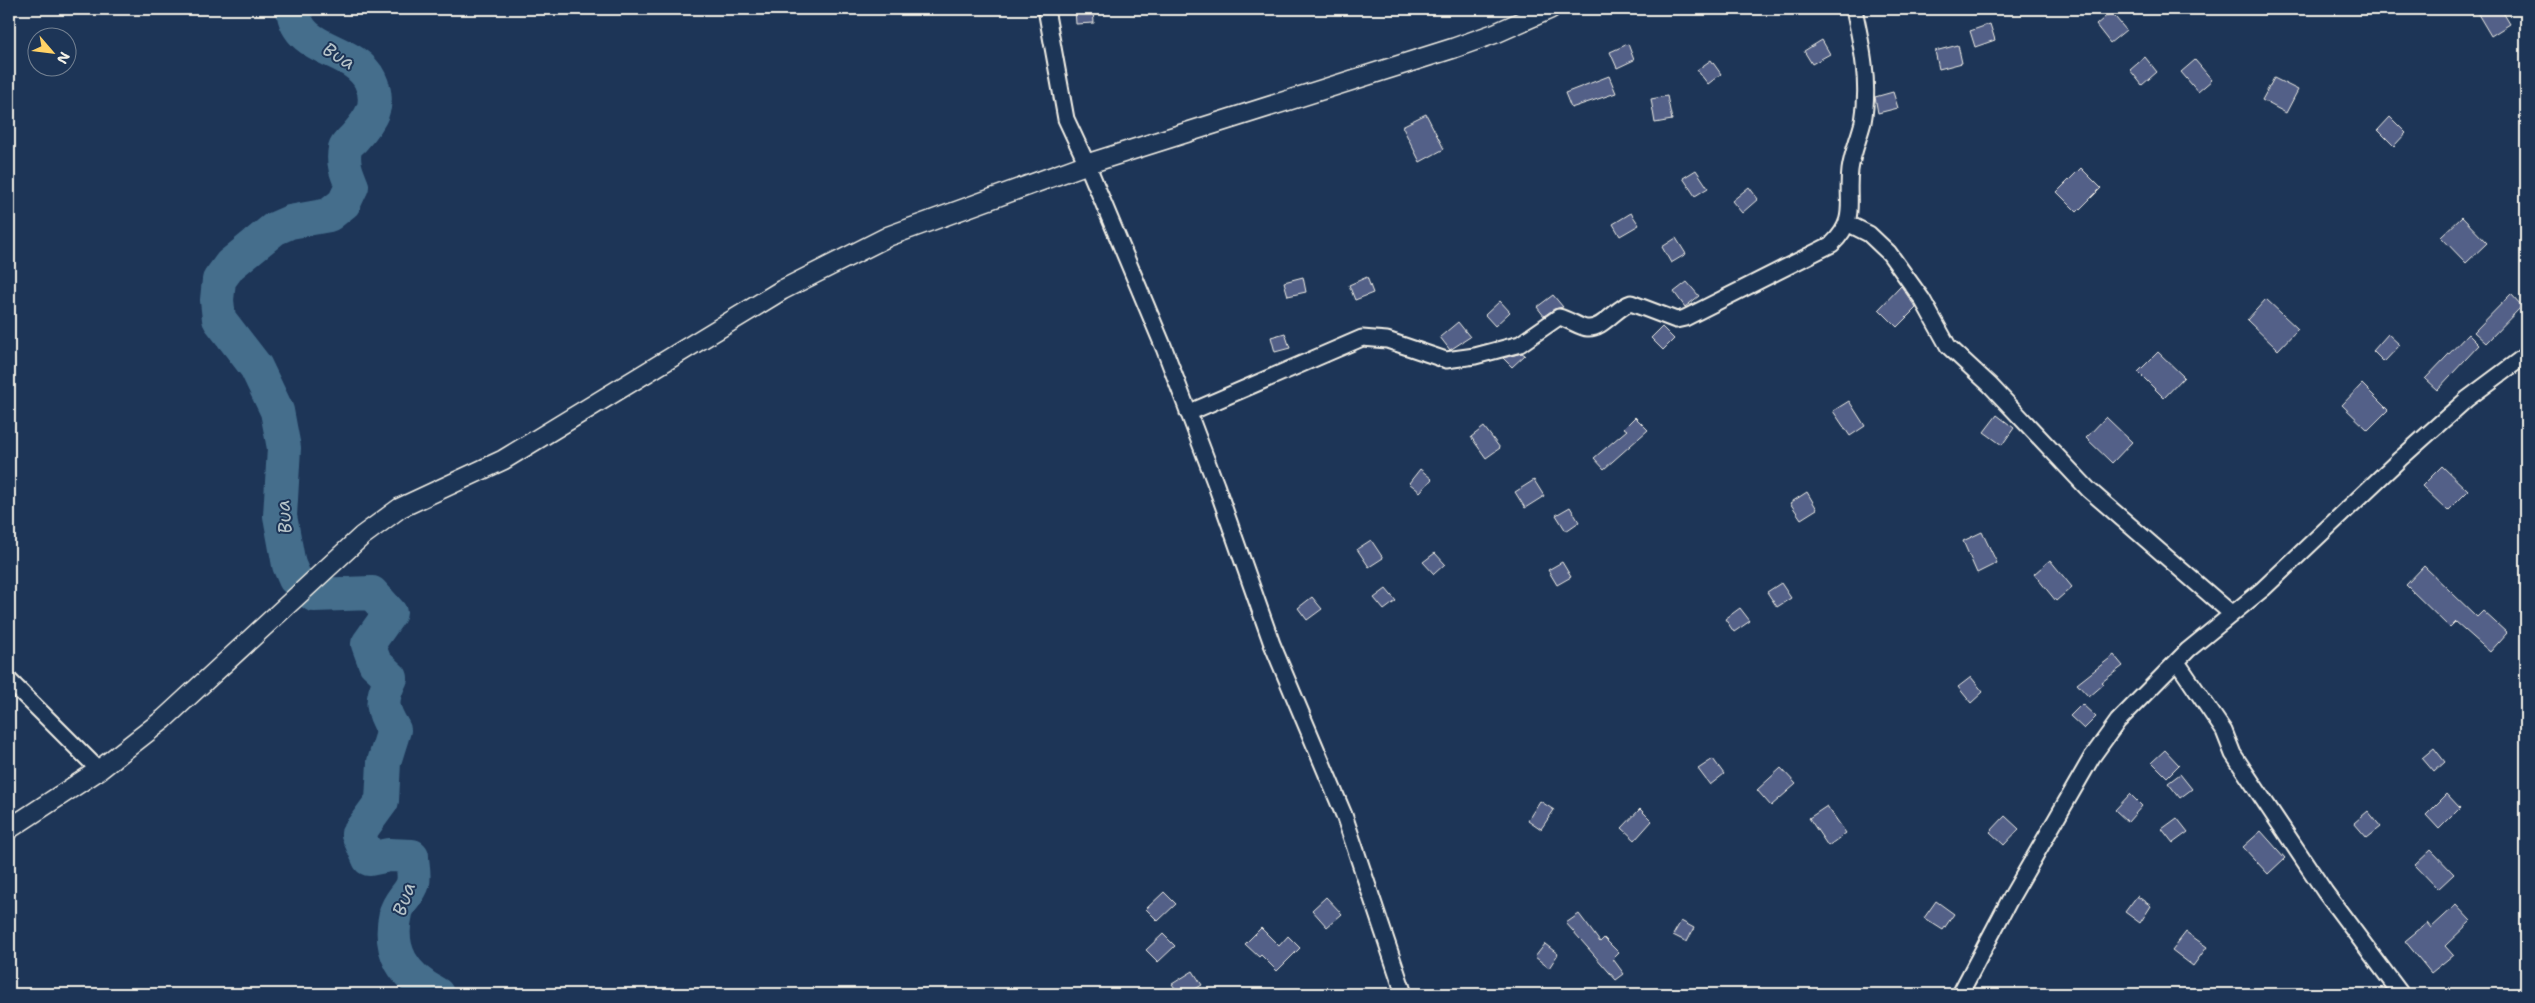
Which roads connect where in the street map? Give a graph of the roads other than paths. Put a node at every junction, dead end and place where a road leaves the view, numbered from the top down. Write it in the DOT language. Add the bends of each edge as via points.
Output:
graph roads {
  1 [pos="1046,9"];
  2 [pos="1550,9"];
  3 [pos="1854,9"];
  4 [pos="1087,164"];
  5 [pos="1847,224"];
  6 [pos="2526,355"];
  7 [pos="1188,412"];
  8 [pos="2232,614"];
  9 [pos="2177,662"];
  10 [pos="9,680"];
  11 [pos="99,770"];
  12 [pos="9,829"];
  13 [pos="1404,994"];
  14 [pos="1960,994"];
  15 [pos="2401,994"];
  1 -- 4 [label="street" via="1066,119"];
  2 -- 4 [label="street" via="1454,48"];
  3 -- 5 [label="street" via="1867,94 1850,164"];
  4 -- 7 [label="street"];
  4 -- 11 [label="street" via="889,236 782,290 502,460 400,508 362,536 164,719"];
  5 -- 7 [label="street" via="1832,244 1685,318 1676,320 1631,303 1592,328 1559,317 1520,344 1446,360 1387,340 1362,338"];
  5 -- 8 [label="street" via="1869,234 1889,253 1922,299 1948,346 1990,385 2089,490"];
  6 -- 8 [label="street" via="2454,411"];
  7 -- 13 [label="street" via="1272,644 1344,816"];
  8 -- 9 [label="street"];
  9 -- 14 [label="street" via="2118,721 2092,757"];
  9 -- 15 [label="street" via="2224,731 2233,754 2325,892"];
  10 -- 11 [label="street"];
  11 -- 12 [label="street"];
}
